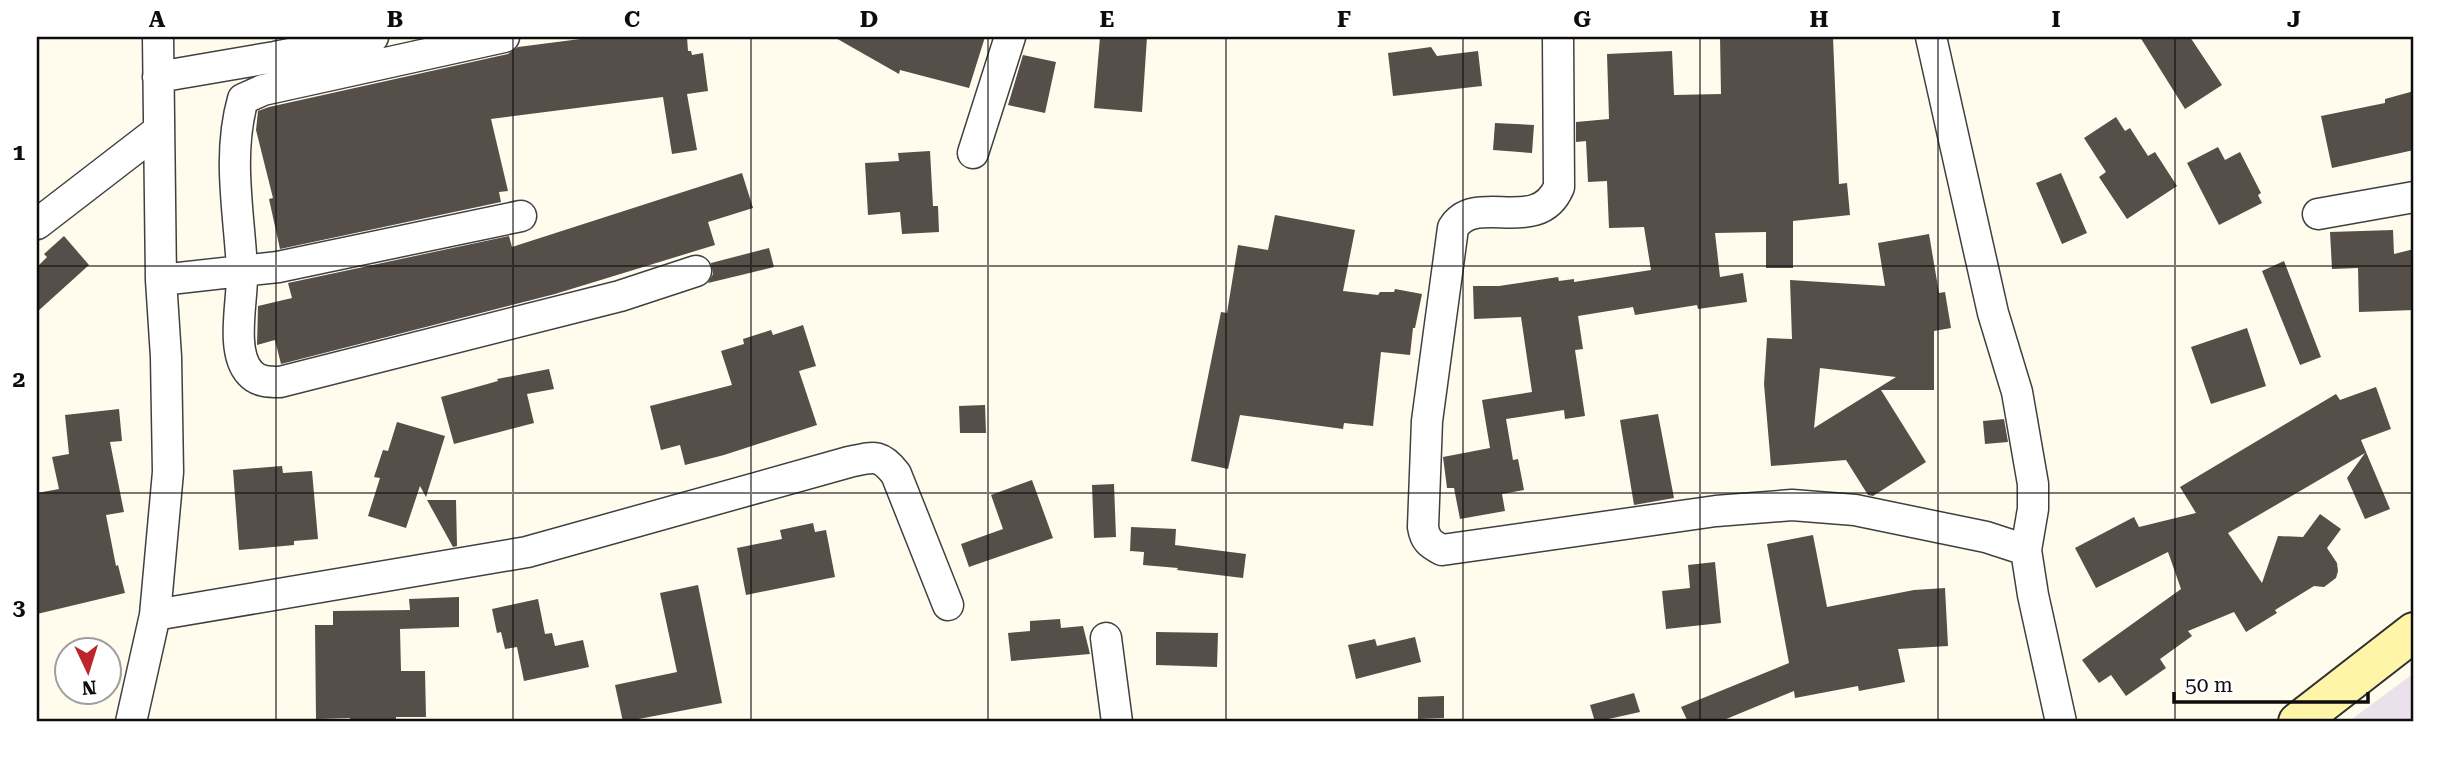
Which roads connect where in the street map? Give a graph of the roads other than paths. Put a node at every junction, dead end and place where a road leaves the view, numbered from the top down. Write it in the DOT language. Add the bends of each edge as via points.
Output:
graph roads {
  1 [pos="158,37"];
  2 [pos="373,37"];
  3 [pos="504,37"];
  4 [pos="1010,37"];
  5 [pos="1558,37"];
  6 [pos="1931,37"];
  7 [pos="158,77"];
  8 [pos="159,130"];
  9 [pos="973,153"];
  10 [pos="2414,197"];
  11 [pos="2318,214"];
  12 [pos="521,216"];
  13 [pos="37,224"];
  14 [pos="696,271"];
  15 [pos="243,272"];
  16 [pos="161,280"];
  17 [pos="2026,550"];
  18 [pos="948,605"];
  19 [pos="155,615"];
  20 [pos="2414,632"];
  21 [pos="1106,638"];
  22 [pos="131,722"];
  23 [pos="1117,722"];
  24 [pos="2061,722"];
  25 [pos="2298,722"];
  1 -- 7 [label="street"];
  2 -- 7 [label="street"];
  3 -- 15 [label="street" via="263,90 243,99 236,123 234,186"];
  4 -- 9 [label="street"];
  5 -- 17 [label="street" via="1559,187 1555,198 1535,211 1469,214 1453,228 1427,421 1423,527 1430,544 1442,551 1792,505 1855,510 1986,537"];
  6 -- 17 [label="street" via="1993,313 2017,392 2033,484"];
  7 -- 8 [label="street"];
  8 -- 13 [label="street"];
  8 -- 16 [label="street"];
  10 -- 11 [label="street"];
  12 -- 15 [label="street"];
  14 -- 15 [label="street" via="620,296 279,382 264,382 249,373 242,354 238,315"];
  15 -- 16 [label="street"];
  16 -- 19 [label="street" via="168,472"];
  17 -- 24 [label="street"];
  18 -- 19 [label="street" via="896,474 879,457 527,552"];
  19 -- 22 [label="street"];
  20 -- 25 [label="main road"];
  21 -- 23 [label="street"];
}
